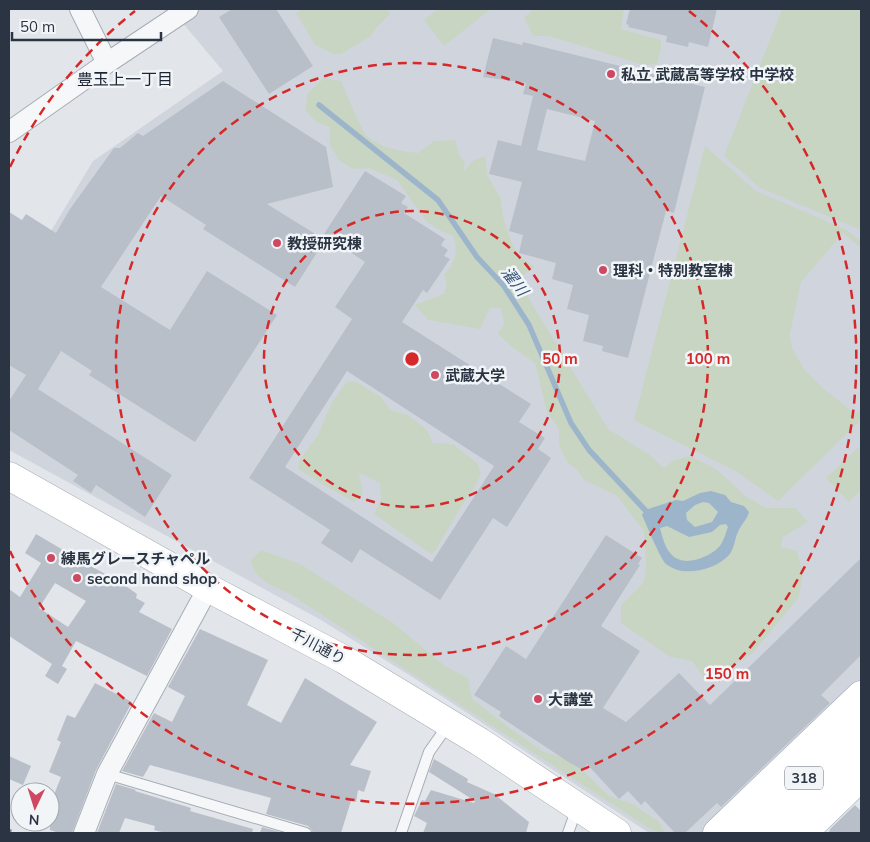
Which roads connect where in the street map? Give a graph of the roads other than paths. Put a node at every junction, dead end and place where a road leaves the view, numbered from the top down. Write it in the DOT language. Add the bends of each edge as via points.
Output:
graph roads {
  1 [pos="80,9"];
  2 [pos="188,9"];
  3 [pos="107,62"];
  4 [pos="9,132"];
  5 [pos="9,476"];
  6 [pos="208,588"];
  7 [pos="861,695"];
  8 [pos="861,722"];
  9 [pos="449,724"];
  10 [pos="861,749"];
  11 [pos="107,774"];
  12 [pos="861,777"];
  13 [pos="577,807"];
  14 [pos="84,833"];
  15 [pos="306,833"];
  16 [pos="401,833"];
  17 [pos="568,833"];
  18 [pos="617,833"];
  19 [pos="717,833"];
  20 [pos="747,833"];
  21 [pos="775,833"];
  22 [pos="803,833"];
  1 -- 3 [label="street"];
  2 -- 3 [label="street"];
  3 -- 4 [label="street"];
  5 -- 6 [label="main road, 千川通り"];
  6 -- 9 [label="main road, 千川通り" via="343,659"];
  6 -- 11 [label="street"];
  7 -- 19 [label="main road"];
  8 -- 20 [label="main road, 318"];
  9 -- 13 [label="main road, 千川通り"];
  9 -- 16 [label="lane" via="429,752"];
  10 -- 21 [label="main road, 318"];
  11 -- 14 [label="street"];
  11 -- 15 [label="lane"];
  12 -- 22 [label="main road"];
  13 -- 17 [label="lane"];
  13 -- 18 [label="main road, 千川通り"];
}
